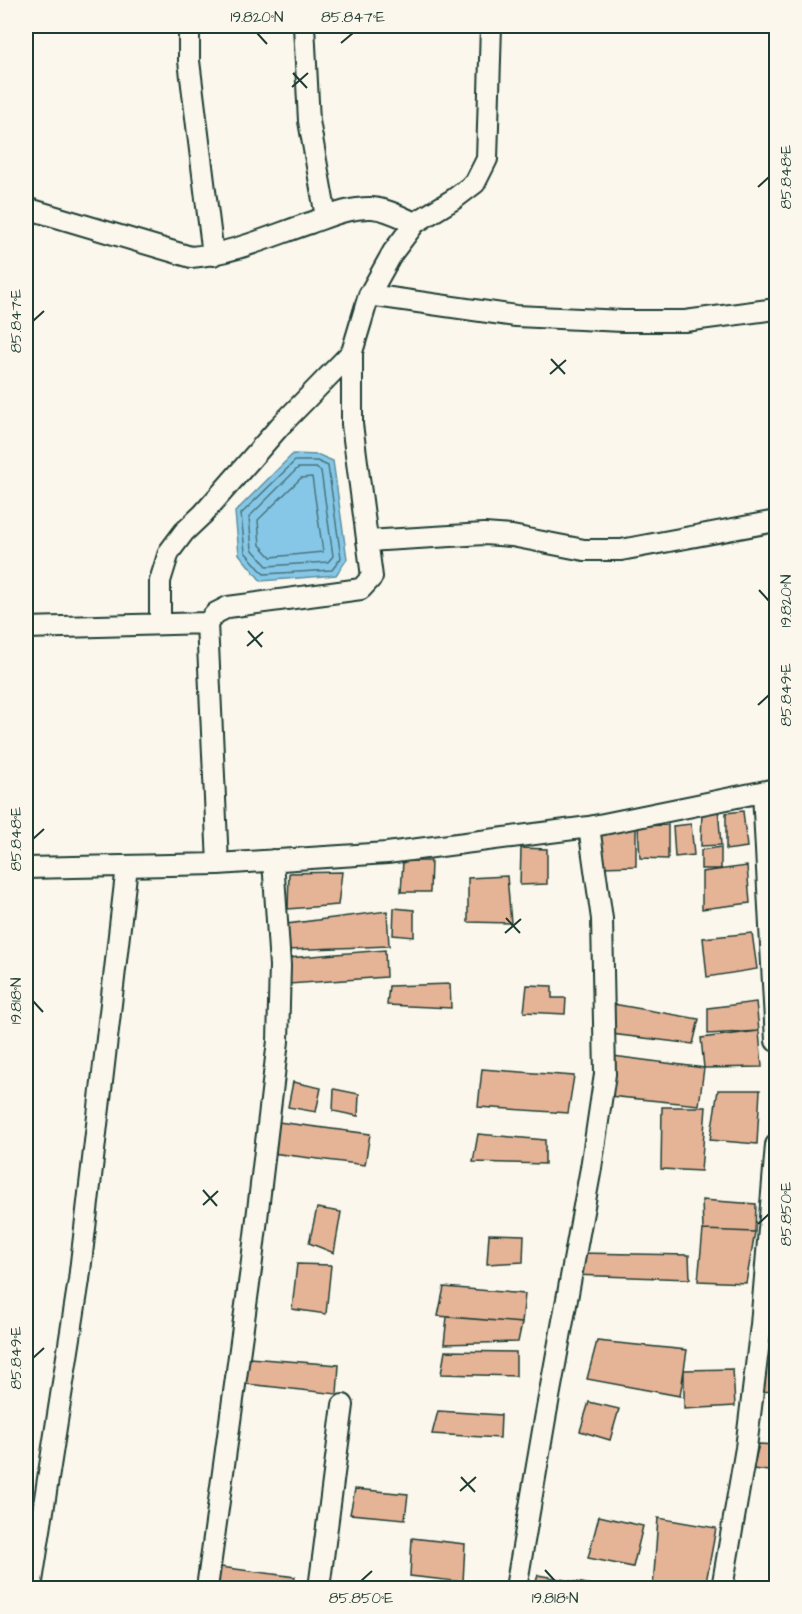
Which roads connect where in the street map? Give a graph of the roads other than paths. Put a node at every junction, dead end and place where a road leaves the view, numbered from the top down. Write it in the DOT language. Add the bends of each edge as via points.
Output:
graph roads {
  1 [pos="189,26"];
  2 [pos="304,26"];
  3 [pos="490,26"];
  4 [pos="26,208"];
  5 [pos="326,217"];
  6 [pos="415,223"];
  7 [pos="213,255"];
  8 [pos="369,295"];
  9 [pos="777,309"];
  10 [pos="352,352"];
  11 [pos="777,521"];
  12 [pos="368,541"];
  13 [pos="207,623"];
  14 [pos="160,624"];
  15 [pos="26,628"];
  16 [pos="770,791"];
  17 [pos="589,827"];
  18 [pos="273,860"];
  19 [pos="218,864"];
  20 [pos="127,866"];
  21 [pos="26,868"];
  22 [pos="777,1041"];
  23 [pos="777,1145"];
  24 [pos="343,1405"];
  25 [pos="31,1588"];
  26 [pos="207,1588"];
  27 [pos="319,1588"];
  28 [pos="516,1588"];
  29 [pos="722,1588"];
  1 -- 7 [label="street" via="189,61"];
  2 -- 5 [label="street" via="309,121"];
  3 -- 6 [label="street" via="487,159 474,183"];
  4 -- 7 [label="street" via="191,257"];
  5 -- 6 [label="street" via="370,208 389,211"];
  5 -- 7 [label="street"];
  6 -- 8 [label="street"];
  8 -- 9 [label="street" via="516,316 623,321 685,321"];
  8 -- 10 [label="street"];
  10 -- 12 [label="street" via="352,424"];
  10 -- 14 [label="street" via="183,532 169,552 160,580"];
  11 -- 12 [label="street" via="621,550 584,550 484,534"];
  12 -- 13 [label="street" via="372,577 361,590 228,607"];
  13 -- 14 [label="street"];
  13 -- 19 [label="street"];
  14 -- 15 [label="street"];
  16 -- 17 [label="street"];
  16 -- 22 [label="street"];
  17 -- 18 [label="street" via="387,853"];
  17 -- 28 [label="street" via="602,919 605,1074"];
  18 -- 19 [label="street"];
  18 -- 26 [label="street" via="280,966 278,1041"];
  19 -- 20 [label="street"];
  20 -- 21 [label="street"];
  20 -- 25 [label="street" via="79,1280"];
  23 -- 29 [label="street" via="760,1336"];
  24 -- 27 [label="street"];
}
